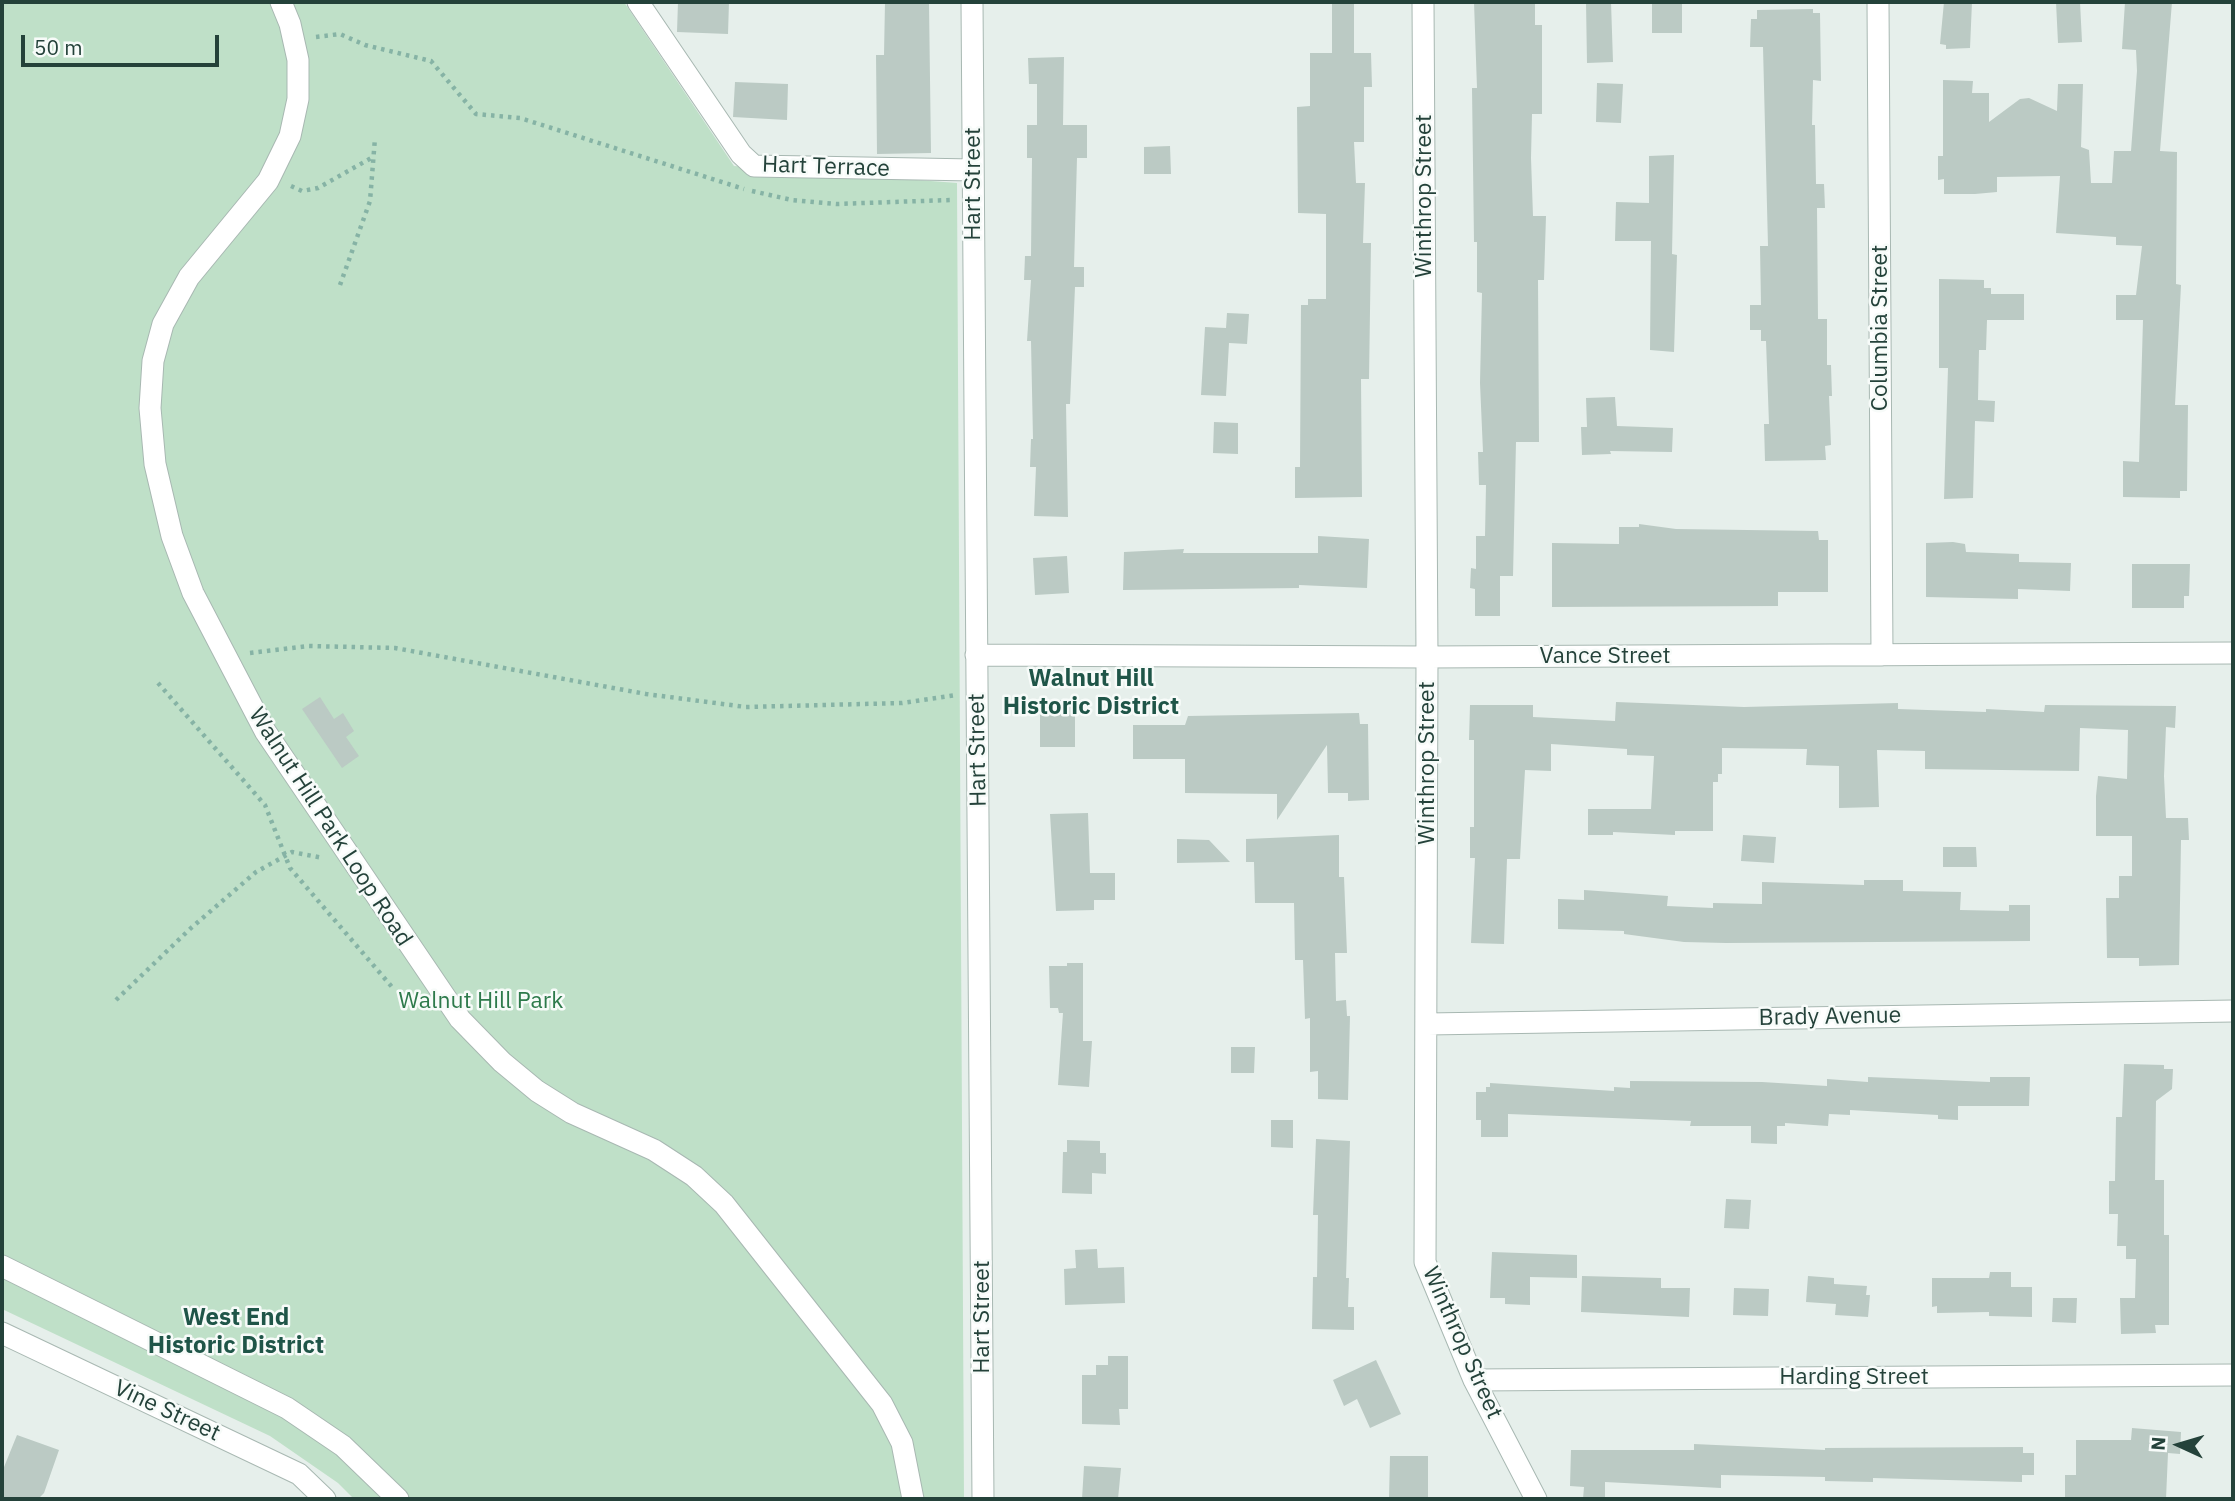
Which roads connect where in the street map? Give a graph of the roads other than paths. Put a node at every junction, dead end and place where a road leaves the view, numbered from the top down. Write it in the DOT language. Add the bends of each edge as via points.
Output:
graph roads {
  1 [pos="281,2"];
  2 [pos="638,2"];
  3 [pos="972,2"];
  4 [pos="1423,2"];
  5 [pos="1878,2"];
  6 [pos="973,170"];
  7 [pos="2233,653"];
  8 [pos="1882,654"];
  9 [pos="976,655"];
  10 [pos="1427,657"];
  11 [pos="2233,1011"];
  12 [pos="1428,1024"];
  13 [pos="2,1266"];
  14 [pos="3,1338"];
  15 [pos="2233,1375"];
  16 [pos="1474,1380"];
  17 [pos="325,1499"];
  18 [pos="398,1499"];
  19 [pos="913,1499"];
  20 [pos="983,1499"];
  21 [pos="1536,1499"];
  1 -- 19 [label="street, Walnut Hill Park Loop Road" via="295,42 299,80 295,118 284,153 271,177 183,286 157,343 150,385 154,456 172,536 193,593 265,731 445,1000 497,1058 564,1108 633,1139 685,1170 732,1213 883,1404 902,1443"];
  2 -- 6 [label="street, Hart Terrace" via="751,164"];
  3 -- 6 [label="street, Hart Street"];
  4 -- 10 [label="street, Winthrop Street"];
  5 -- 8 [label="street, Columbia Street"];
  6 -- 9 [label="street, Hart Street"];
  7 -- 8 [label="street, Vance Street"];
  8 -- 10 [label="street, Vance Street"];
  9 -- 10 [label="street, Vance Street"];
  9 -- 20 [label="street, Hart Street"];
  10 -- 12 [label="street, Winthrop Street"];
  11 -- 12 [label="street, Brady Avenue"];
  12 -- 16 [label="street, Winthrop Street" via="1425,1262"];
  13 -- 18 [label="street" via="287,1408 353,1454"];
  14 -- 17 [label="street, Vine Street" via="299,1474"];
  15 -- 16 [label="street, Harding Street"];
  16 -- 21 [label="street, Winthrop Street"];
}
